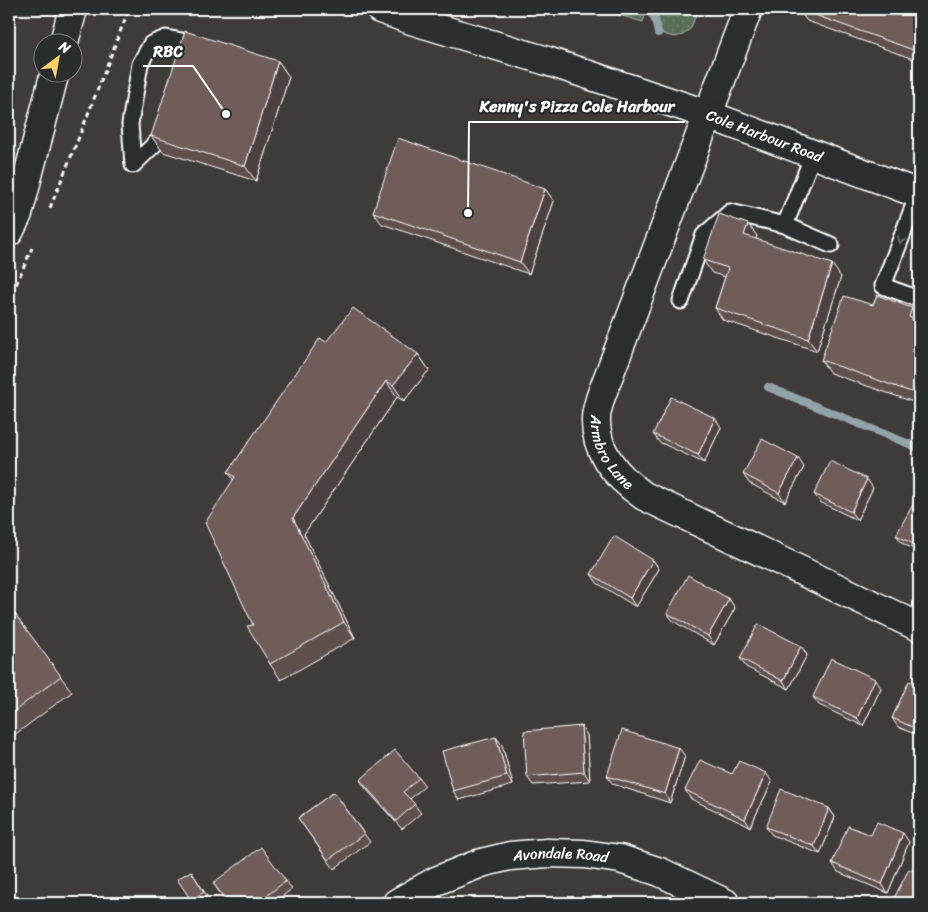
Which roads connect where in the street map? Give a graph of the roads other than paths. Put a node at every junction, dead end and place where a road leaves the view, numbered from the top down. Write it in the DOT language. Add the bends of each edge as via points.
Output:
graph roads {
  1 [pos="73,9"];
  2 [pos="380,9"];
  3 [pos="748,9"];
  4 [pos="67,32"];
  5 [pos="52,82"];
  6 [pos="709,115"];
  7 [pos="813,155"];
  8 [pos="133,165"];
  9 [pos="919,194"];
  10 [pos="785,225"];
  11 [pos="9,232"];
  12 [pos="831,245"];
  13 [pos="919,299"];
  14 [pos="681,301"];
  15 [pos="919,628"];
  16 [pos="397,903"];
  17 [pos="724,903"];
  1 -- 4 [label="street"];
  2 -- 6 [label="street, Cole Harbour Road"];
  3 -- 6 [label="street, Armbro Lane"];
  5 -- 11 [label="street" via="18,214"];
  6 -- 7 [label="street, Cole Harbour Road"];
  6 -- 15 [label="street, Armbro Lane" via="601,396 596,418 603,451 618,475 644,496"];
  7 -- 9 [label="street, Cole Harbour Road"];
  7 -- 10 [label="lane"];
  8 -- 8 [label="lane" via="130,124 140,64 151,44 166,38 182,41 190,50 187,67 160,139"];
  9 -- 13 [label="lane, one-way" via="883,286"];
  10 -- 12 [label="lane"];
  10 -- 14 [label="lane" via="730,212 704,235"];
  16 -- 17 [label="street, Avondale Road" via="436,881 481,863 547,852 620,859 660,872"];
}
